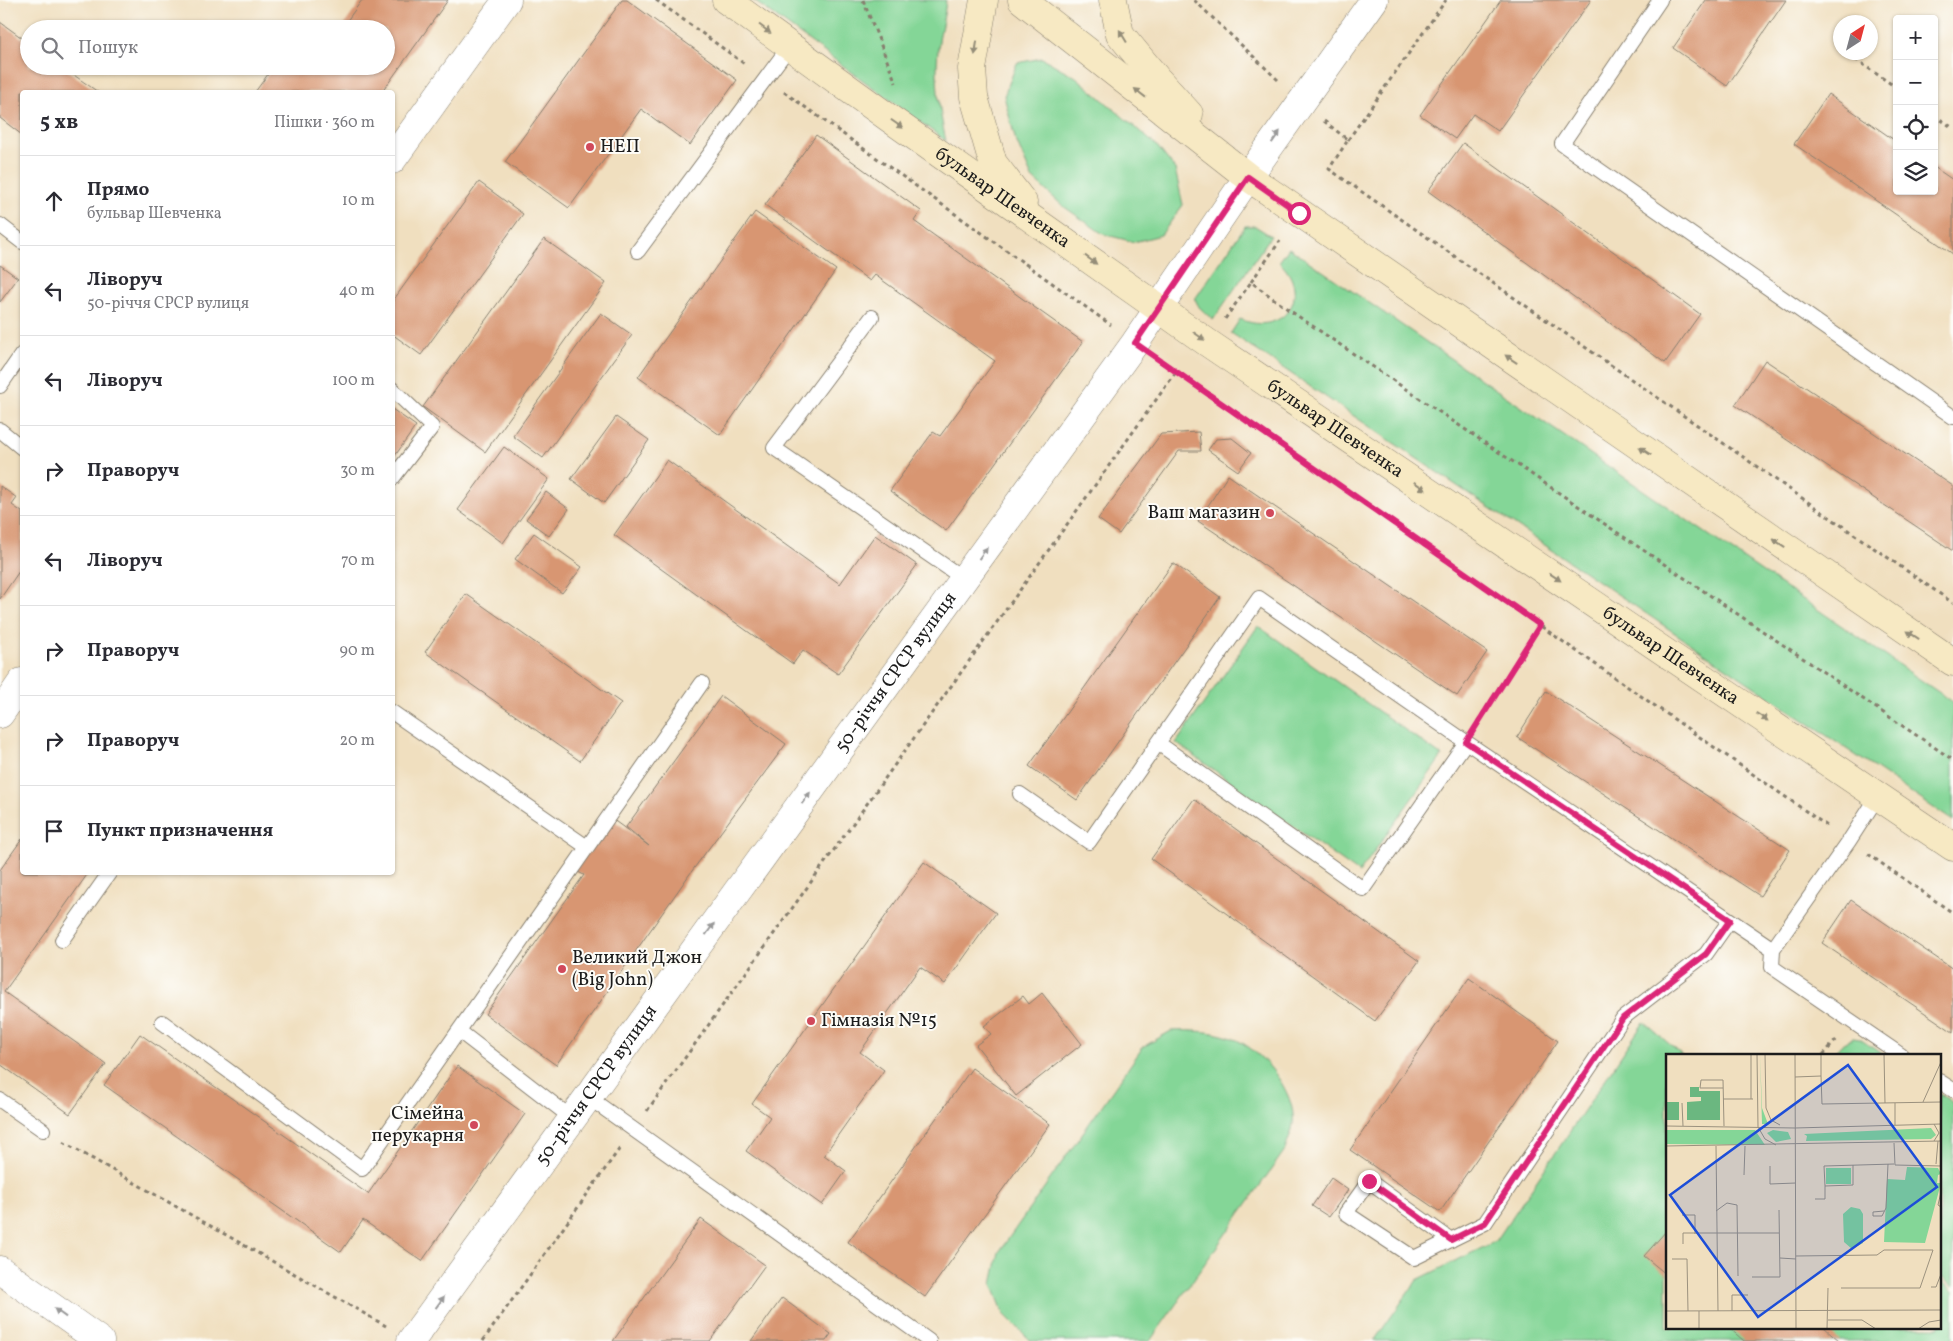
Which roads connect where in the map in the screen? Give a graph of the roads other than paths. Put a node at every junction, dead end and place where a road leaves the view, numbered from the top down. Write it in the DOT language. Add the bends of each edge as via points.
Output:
graph roads {
  1 [pos="507,0"];
  2 [pos="726,0"];
  3 [pos="984,0"];
  4 [pos="1022,0"];
  5 [pos="1113,0"];
  6 [pos="1374,0"];
  7 [pos="1660,0"];
  8 [pos="789,47"];
  9 [pos="395,156"];
  10 [pos="1248,177"];
  11 [pos="1037,221"];
  12 [pos="0,225"];
  13 [pos="20,240"];
  14 [pos="638,251"];
  15 [pos="1159,308"];
  16 [pos="872,317"];
  17 [pos="20,357"];
  18 [pos="0,386"];
  19 [pos="395,392"];
  20 [pos="1953,417"];
  21 [pos="0,430"];
  22 [pos="20,446"];
  23 [pos="395,476"];
  24 [pos="964,580"];
  25 [pos="1953,662"];
  26 [pos="702,683"];
  27 [pos="20,685"];
  28 [pos="0,714"];
  29 [pos="395,714"];
  30 [pos="1466,742"];
  31 [pos="1158,743"];
  32 [pos="1020,794"];
  33 [pos="1878,796"];
  34 [pos="587,847"];
  35 [pos="1953,847"];
  36 [pos="108,875"];
  37 [pos="1730,920"];
  38 [pos="62,940"];
  39 [pos="1773,949"];
  40 [pos="162,1022"];
  41 [pos="459,1031"];
  42 [pos="1900,1054"];
  43 [pos="1940,1082"];
  44 [pos="1953,1090"];
  45 [pos="588,1097"];
  46 [pos="0,1100"];
  47 [pos="573,1119"];
  48 [pos="43,1130"];
  49 [pos="1451,1240"];
  50 [pos="0,1270"];
  51 [pos="100,1341"];
  52 [pos="412,1341"];
  53 [pos="929,1341"];
  1 -- 9 [label="street"];
  2 -- 8 [label="main road, бульвар Шевченка, one-way"];
  3 -- 11 [label="main road, one-way" via="972,69 974,97 993,163"];
  10 -- 4 [label="main road, one-way"];
  10 -- 5 [label="main road, one-way" via="1157,80 1120,34"];
  10 -- 6 [label="street, 50-річчя СРСР вулиця, one-way"];
  7 -- 20 [label="lane" via="1562,144"];
  8 -- 11 [label="main road, бульвар Шевченка, one-way"];
  8 -- 14 [label="lane"];
  10 -- 15 [label="street, 50-річчя СРСР вулиця"];
  25 -- 10 [label="main road, one-way"];
  11 -- 15 [label="main road, бульвар Шевченка, one-way"];
  12 -- 13 [label="lane"];
  24 -- 15 [label="street, 50-річчя СРСР вулиця, one-way"];
  15 -- 33 [label="main road, бульвар Шевченка, one-way"];
  16 -- 24 [label="lane" via="774,448"];
  17 -- 18 [label="lane"];
  19 -- 23 [label="lane" via="432,427"];
  21 -- 22 [label="lane"];
  45 -- 24 [label="street, 50-річчя СРСР вулиця, one-way"];
  26 -- 34 [label="lane"];
  27 -- 28 [label="street"];
  29 -- 34 [label="lane"];
  30 -- 31 [label="lane" via="1259,598"];
  30 -- 31 [label="lane" via="1363,890"];
  30 -- 37 [label="lane"];
  31 -- 32 [label="lane" via="1089,842"];
  33 -- 35 [label="main road, бульвар Шевченка"];
  33 -- 39 [label="lane"];
  34 -- 41 [label="lane"];
  36 -- 38 [label="lane"];
  37 -- 39 [label="lane"];
  37 -- 49 [label="lane" via="1706,954 1623,1018 1485,1223"];
  39 -- 42 [label="lane" via="1772,967"];
  40 -- 41 [label="lane" via="362,1169"];
  41 -- 47 [label="lane"];
  43 -- 44 [label="lane"];
  45 -- 47 [label="street, 50-річчя СРСР вулиця"];
  45 -- 53 [label="lane"];
  46 -- 48 [label="lane"];
  52 -- 47 [label="street, 50-річчя СРСР вулиця, one-way"];
  49 -- 49 [label="lane" via="1414,1258 1346,1212 1369,1181"];
  51 -- 50 [label="street, one-way"];
}
